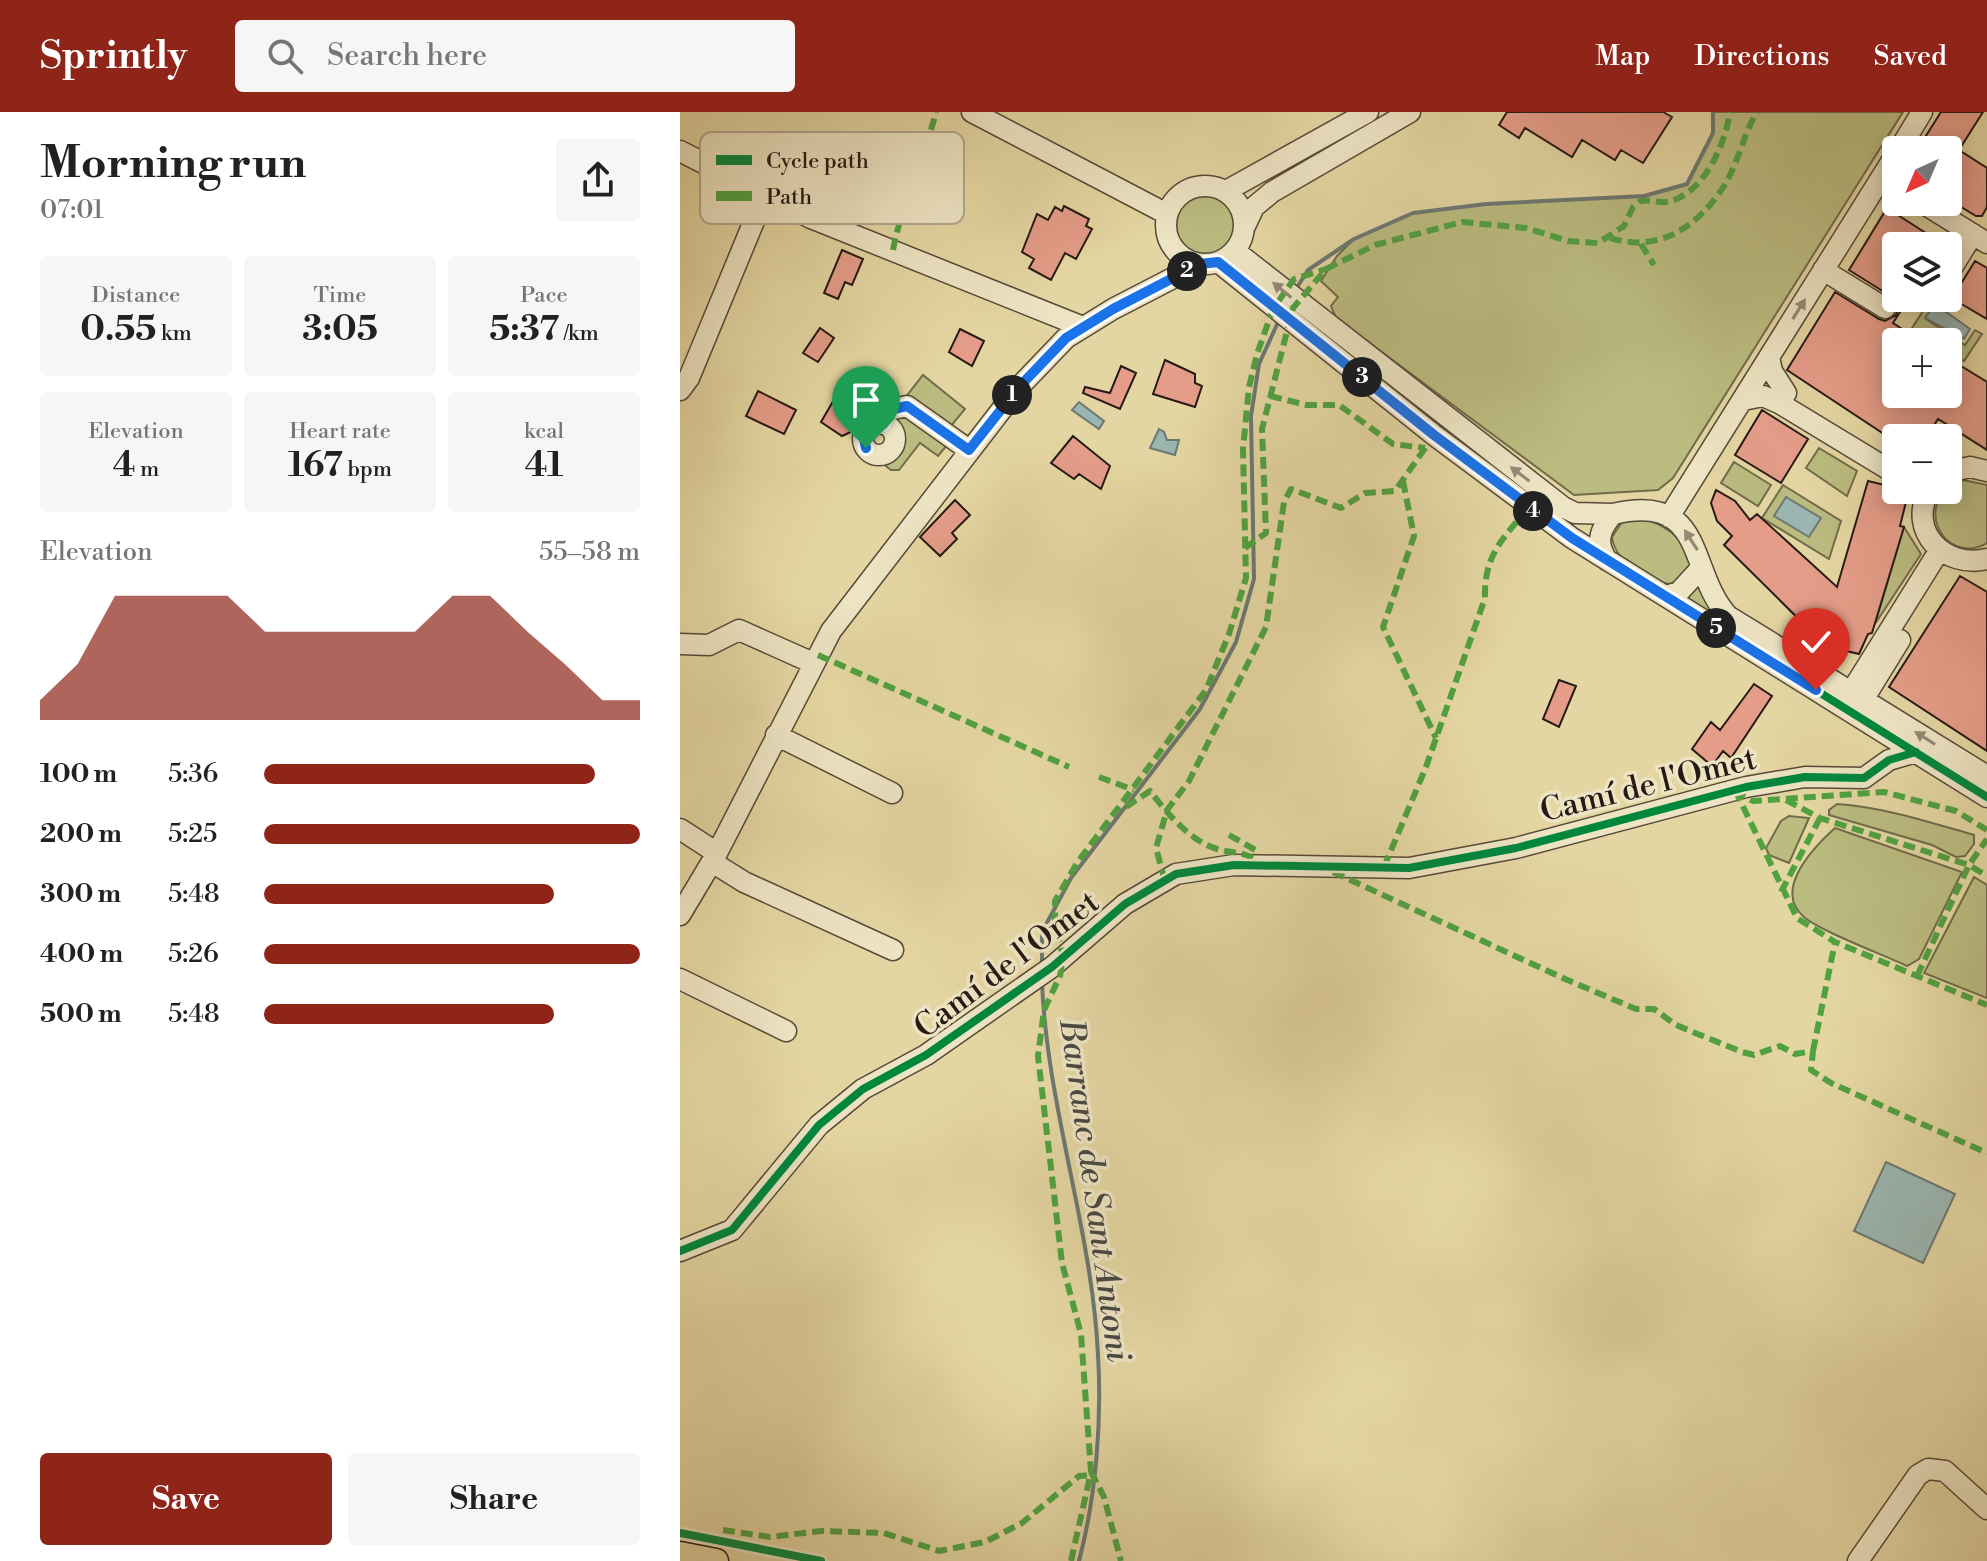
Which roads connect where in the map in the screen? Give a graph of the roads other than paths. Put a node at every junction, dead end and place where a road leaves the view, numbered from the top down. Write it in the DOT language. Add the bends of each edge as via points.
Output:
graph roads {
  1 [pos="972,112"];
  2 [pos="1368,112"];
  3 [pos="1410,112"];
  4 [pos="1922,112"];
  5 [pos="1009,121"];
  6 [pos="1907,136"];
  7 [pos="680,151"];
  8 [pos="700,162"];
  9 [pos="1226,191"];
  10 [pos="1882,191"];
  11 [pos="1167,214"];
  12 [pos="1945,216"];
  13 [pos="753,224"];
  14 [pos="830,224"];
  15 [pos="1245,226"];
  16 [pos="1983,238"];
  17 [pos="1217,259"];
  18 [pos="1962,260"];
  19 [pos="1823,270"];
  20 [pos="1882,306"];
  21 [pos="1083,327"];
  22 [pos="1323,335"];
  23 [pos="1769,357"];
  24 [pos="1757,376"];
  25 [pos="680,390"];
  26 [pos="1786,393"];
  27 [pos="1743,400"];
  28 [pos="883,424"];
  29 [pos="969,450"];
  30 [pos="1882,452"];
  31 [pos="1882,466"];
  32 [pos="1962,469"];
  33 [pos="1987,471"];
  34 [pos="1925,504"];
  35 [pos="1613,514"];
  36 [pos="1669,517"];
  37 [pos="1945,555"];
  38 [pos="1987,559"];
  39 [pos="1607,560"];
  40 [pos="1701,568"];
  41 [pos="1666,596"];
  42 [pos="680,644"];
  43 [pos="813,663"];
  44 [pos="1857,696"];
  45 [pos="1877,728"];
  46 [pos="776,735"];
  47 [pos="1916,752"];
  48 [pos="1881,766"];
  49 [pos="1987,776"];
  50 [pos="892,793"];
  51 [pos="1987,797"];
  52 [pos="680,829"];
  53 [pos="714,858"];
  54 [pos="680,915"];
  55 [pos="893,950"];
  56 [pos="680,979"];
  57 [pos="786,1031"];
  58 [pos="686,1248"];
  59 [pos="1987,1509"];
  60 [pos="680,1554"];
  61 [pos="716,1561"];
  62 [pos="1858,1561"];
  1 -- 5 [label="street"];
  2 -- 9 [label="street"];
  3 -- 15 [label="street" via="1272,192 1254,207"];
  4 -- 6 [label="street"];
  5 -- 11 [label="street"];
  7 -- 8 [label="street"];
  9 -- 11 [label="street" via="1213,186 1186,189"];
  9 -- 15 [label="street" via="1236,200"];
  10 -- 19 [label="street"];
  11 -- 17 [label="street" via="1170,244 1188,261"];
  12 -- 16 [label="street"];
  13 -- 25 [label="street"];
  14 -- 21 [label="street"];
  15 -- 17 [label="street"];
  16 -- 18 [label="street"];
  17 -- 21 [label="street"];
  17 -- 22 [label="street"];
  19 -- 20 [label="street"];
  23 -- 19 [label="street, one-way"];
  21 -- 29 [label="street" via="1019,387"];
  35 -- 22 [label="street, one-way" via="1575,513 1563,507"];
  22 -- 39 [label="street" via="1529,507"];
  23 -- 24 [label="street"];
  23 -- 26 [label="street"];
  24 -- 26 [label="street"];
  24 -- 27 [label="street"];
  26 -- 30 [label="street"];
  27 -- 31 [label="street" via="1763,396 1779,403"];
  27 -- 36 [label="street"];
  28 -- 29 [label="street" via="889,410 907,406"];
  29 -- 43 [label="street" via="863,586"];
  32 -- 33 [label="street"];
  34 -- 37 [label="street" via="1923,524"];
  35 -- 36 [label="street" via="1652,512"];
  35 -- 39 [label="street" via="1599,542"];
  40 -- 36 [label="street, one-way" via="1696,546"];
  37 -- 38 [label="street" via="1963,562"];
  37 -- 44 [label="street"];
  39 -- 41 [label="street"];
  40 -- 41 [label="street" via="1679,592"];
  40 -- 44 [label="street" via="1707,587 1728,616"];
  41 -- 45 [label="street"];
  42 -- 43 [label="street" via="709,645 739,630"];
  43 -- 46 [label="street"];
  49 -- 44 [label="street, one-way"];
  45 -- 47 [label="street"];
  45 -- 48 [label="street" via="1884,740"];
  46 -- 50 [label="street"];
  46 -- 53 [label="street"];
  47 -- 48 [label="street, Camí de l'Omet"];
  47 -- 51 [label="street"];
  48 -- 58 [label="street, Camí de l'Omet" via="1864,778 1805,777 1746,787 1516,848 1409,868 1234,865 1176,874 1125,904 1052,967 926,1055 863,1089 819,1125 732,1230"];
  52 -- 53 [label="street"];
  53 -- 54 [label="street"];
  53 -- 55 [label="street" via="744,882"];
  56 -- 57 [label="street"];
  59 -- 62 [label="street" via="1945,1471 1928,1469 1918,1475"];
  60 -- 61 [label="main road"];
}
